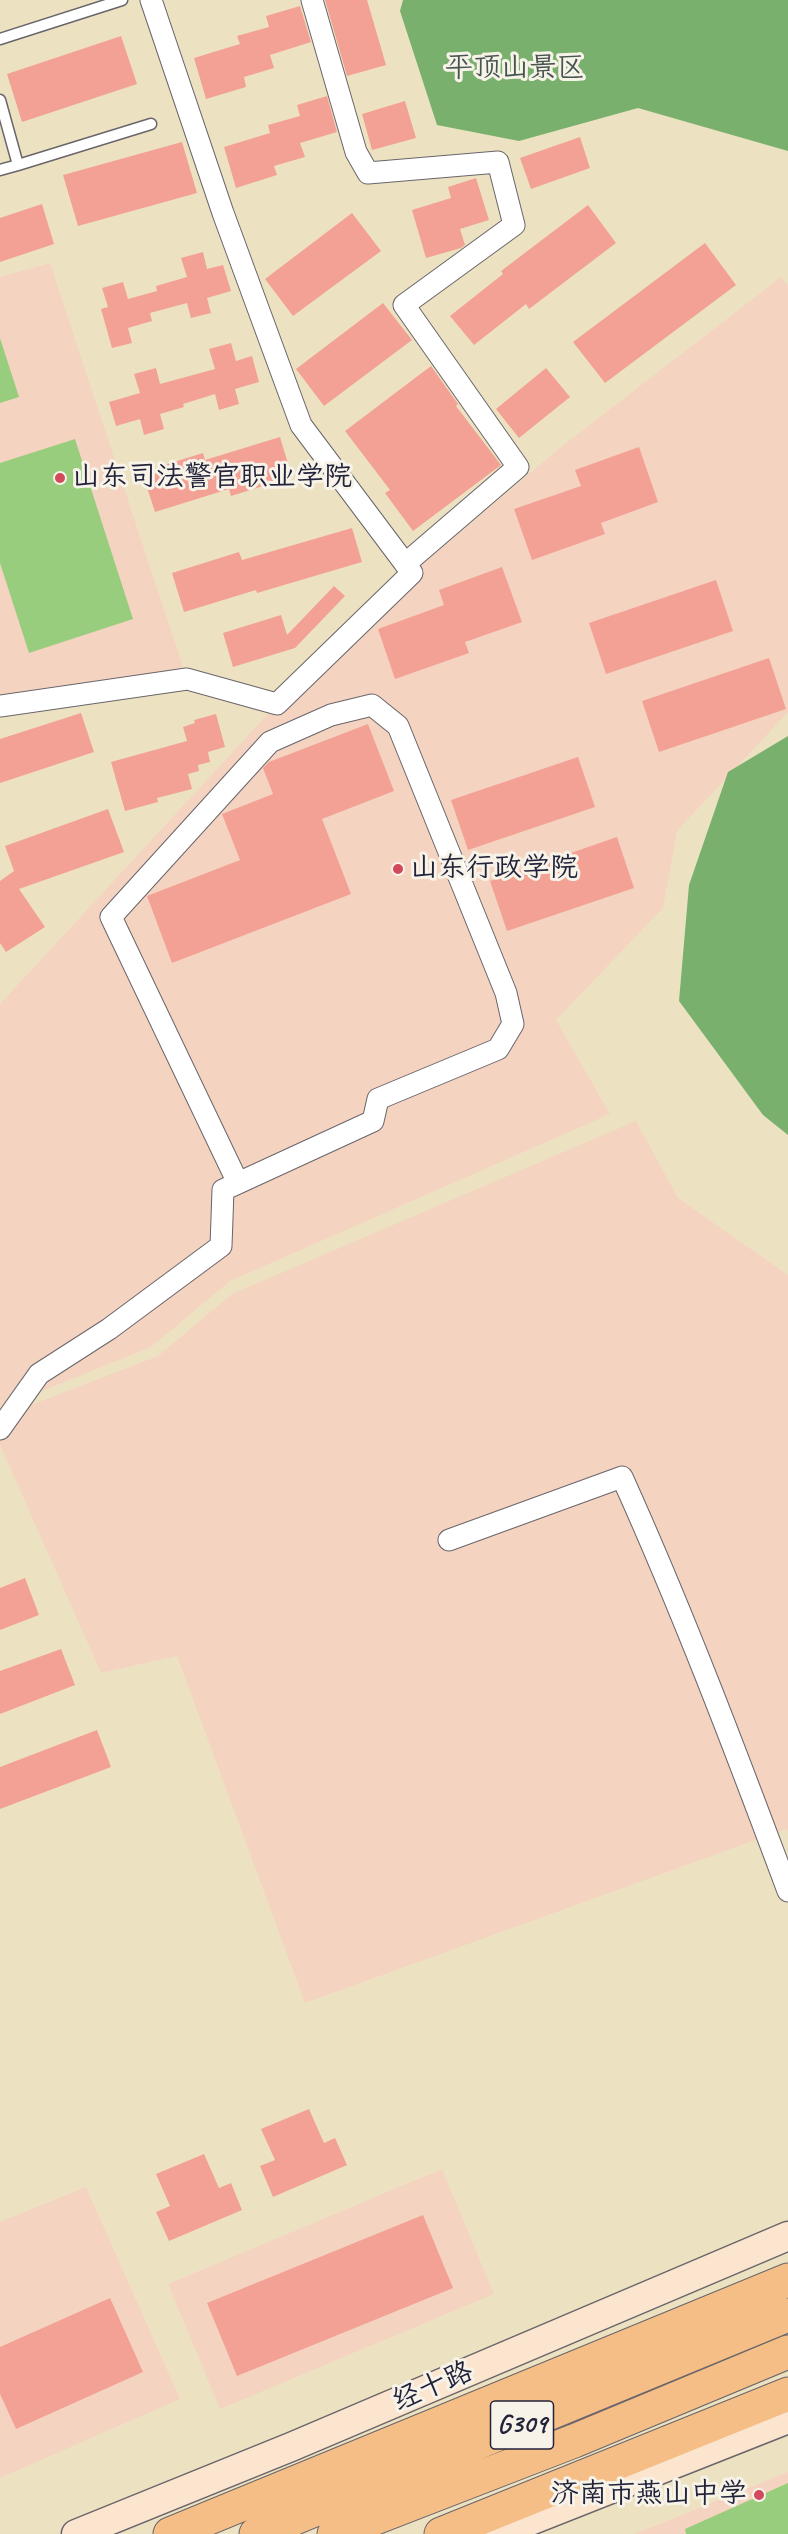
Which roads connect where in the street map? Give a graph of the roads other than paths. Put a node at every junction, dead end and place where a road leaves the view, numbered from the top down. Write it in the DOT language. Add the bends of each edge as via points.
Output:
graph roads {
  1 [pos="122,0"];
  2 [pos="151,0"];
  3 [pos="312,0"];
  4 [pos="0,39"];
  5 [pos="0,100"];
  6 [pos="151,124"];
  7 [pos="18,165"];
  8 [pos="0,170"];
  9 [pos="405,564"];
  10 [pos="0,706"];
  11 [pos="237,1183"];
  12 [pos="0,1430"];
  13 [pos="449,1540"];
  14 [pos="788,1891"];
  15 [pos="788,2236"];
  16 [pos="788,2280"];
  17 [pos="788,2315"];
  18 [pos="788,2352"];
  19 [pos="788,2394"];
  20 [pos="788,2419"];
  21 [pos="76,2534"];
  22 [pos="170,2534"];
  23 [pos="256,2534"];
  24 [pos="334,2534"];
  25 [pos="441,2534"];
  26 [pos="497,2534"];
  1 -- 4 [label="lane"];
  2 -- 9 [label="street" via="301,425"];
  3 -- 9 [label="street" via="356,152 368,173 498,162 514,225 404,305 518,467"];
  5 -- 7 [label="lane"];
  6 -- 7 [label="lane"];
  7 -- 8 [label="lane"];
  9 -- 10 [label="street" via="412,573 277,704 187,679"];
  11 -- 11 [label="street" via="373,1121 378,1099 498,1049 513,1024 506,993 398,726 372,705 331,715 270,742 111,917"];
  11 -- 12 [label="street" via="223,1190 220,1246 109,1329 39,1374"];
  13 -- 14 [label="street" via="622,1477"];
  15 -- 21 [label="main road, 经十路"];
  16 -- 22 [label="highway"];
  17 -- 23 [label="highway, G309"];
  18 -- 24 [label="highway, G309"];
  19 -- 25 [label="highway"];
  20 -- 26 [label="main road"];
}
